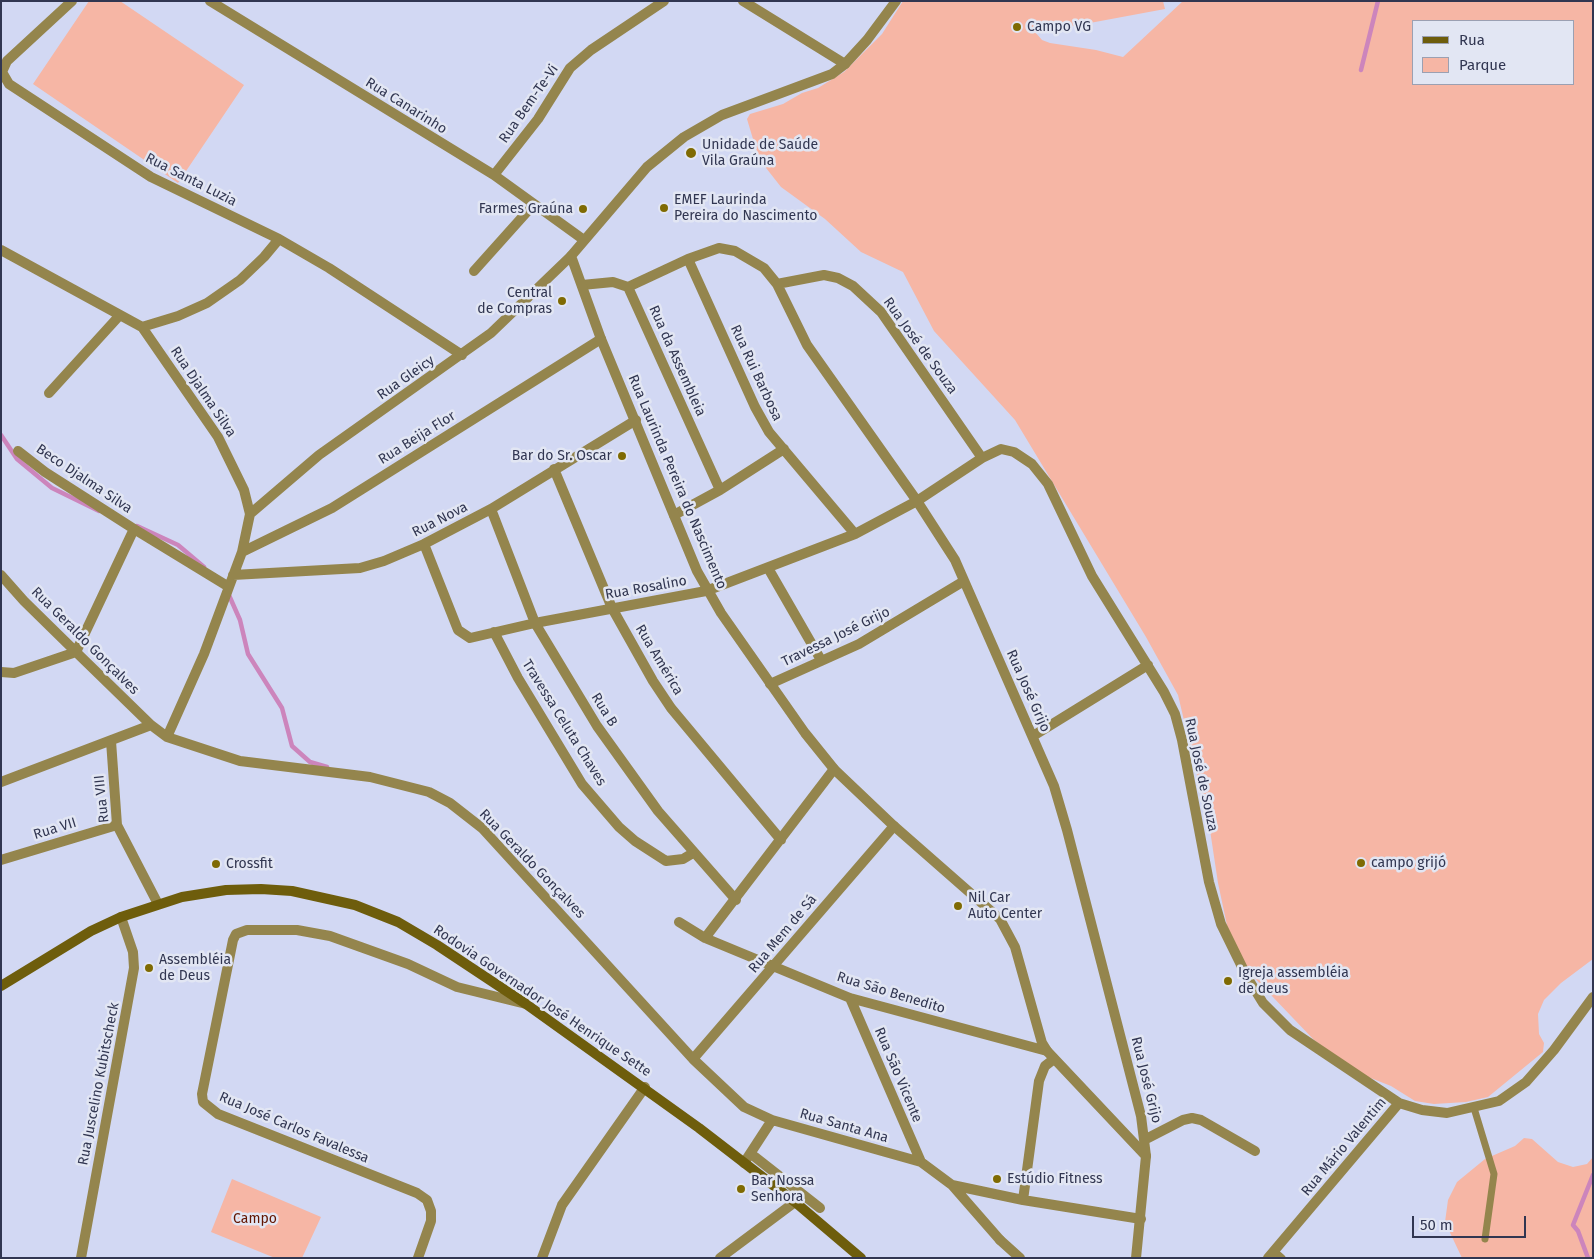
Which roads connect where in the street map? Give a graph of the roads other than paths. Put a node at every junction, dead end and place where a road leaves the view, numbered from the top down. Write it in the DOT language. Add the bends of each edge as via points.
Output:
graph roads {
  1 [pos="72,1"];
  2 [pos="210,1"];
  3 [pos="664,1"];
  4 [pos="743,1"];
  5 [pos="896,1"];
  6 [pos="845,64"];
  7 [pos="494,176"];
  8 [pos="534,204"];
  9 [pos="279,239"];
  10 [pos="584,240"];
  11 [pos="1,250"];
  12 [pos="571,256"];
  13 [pos="688,259"];
  14 [pos="474,271"];
  15 [pos="777,284"];
  16 [pos="582,285"];
  17 [pos="628,287"];
  18 [pos="120,315"];
  19 [pos="142,327"];
  20 [pos="601,339"];
  21 [pos="462,355"];
  22 [pos="49,393"];
  23 [pos="636,420"];
  24 [pos="784,448"];
  25 [pos="18,451"];
  26 [pos="982,458"];
  27 [pos="554,469"];
  28 [pos="720,490"];
  29 [pos="918,501"];
  30 [pos="491,509"];
  31 [pos="250,514"];
  32 [pos="674,515"];
  33 [pos="134,529"];
  34 [pos="854,534"];
  35 [pos="424,544"];
  36 [pos="242,552"];
  37 [pos="768,568"];
  38 [pos="1,575"];
  39 [pos="234,575"];
  40 [pos="964,581"];
  41 [pos="229,587"];
  42 [pos="706,591"];
  43 [pos="612,608"];
  44 [pos="535,622"];
  45 [pos="494,632"];
  46 [pos="76,652"];
  47 [pos="821,660"];
  48 [pos="1148,665"];
  49 [pos="1,672"];
  50 [pos="770,684"];
  51 [pos="151,725"];
  52 [pos="1032,736"];
  53 [pos="167,737"];
  54 [pos="111,741"];
  55 [pos="834,769"];
  56 [pos="1,782"];
  57 [pos="117,825"];
  58 [pos="894,826"];
  59 [pos="781,840"];
  60 [pos="694,853"];
  61 [pos="1,860"];
  62 [pos="736,900"];
  63 [pos="158,904"];
  64 [pos="122,917"];
  65 [pos="679,922"];
  66 [pos="706,938"];
  67 [pos="775,966"];
  68 [pos="1,986"];
  69 [pos="1593,997"];
  70 [pos="850,998"];
  71 [pos="526,1004"];
  72 [pos="1050,1055"];
  73 [pos="694,1059"];
  74 [pos="644,1087"];
  75 [pos="1399,1103"];
  76 [pos="1474,1108"];
  77 [pos="772,1120"];
  78 [pos="1146,1139"];
  79 [pos="1255,1151"];
  80 [pos="1146,1156"];
  81 [pos="755,1157"];
  82 [pos="921,1162"];
  83 [pos="744,1163"];
  84 [pos="952,1185"];
  85 [pos="1023,1200"];
  86 [pos="795,1202"];
  87 [pos="820,1208"];
  88 [pos="1142,1219"];
  89 [pos="1485,1239"];
  90 [pos="1275,1255"];
  91 [pos="81,1258"];
  92 [pos="418,1258"];
  93 [pos="542,1258"];
  94 [pos="720,1258"];
  95 [pos="861,1258"];
  96 [pos="1020,1258"];
  97 [pos="1136,1258"];
  1 -- 9 [label="street, Rua Santa Luzia" via="7,61 2,72 9,84 150,177"];
  2 -- 7 [label="street, Rua Canarinho"];
  3 -- 7 [label="street, Rua Bem-Te-Vi" via="570,68 538,118"];
  4 -- 6 [label="street"];
  5 -- 6 [label="street"];
  6 -- 10 [label="street" via="822,78 722,115 684,137 647,167"];
  7 -- 8 [label="street, Rua Canarinho"];
  8 -- 10 [label="street, Rua Canarinho"];
  8 -- 14 [label="street"];
  9 -- 19 [label="street" via="240,280 207,303"];
  9 -- 21 [label="street, Rua Santa Luzia"];
  10 -- 12 [label="street"];
  11 -- 18 [label="street, Rua Djalma Silva"];
  12 -- 16 [label="street, Rua Laurinda Pereira do Nascimento"];
  12 -- 21 [label="street, Rua Gleicy" via="519,308"];
  13 -- 15 [label="street" via="719,248 735,251 764,268"];
  13 -- 17 [label="street"];
  13 -- 24 [label="street, Rua Rui Barbosa" via="755,408 769,432"];
  15 -- 26 [label="street, Rua José de Souza" via="824,275 853,286 881,312"];
  15 -- 29 [label="street, Rua José Grijo" via="807,345"];
  16 -- 17 [label="street" via="613,282"];
  16 -- 20 [label="street, Rua Laurinda Pereira do Nascimento"];
  17 -- 28 [label="street, Rua da Assembleia"];
  18 -- 19 [label="street, Rua Djalma Silva"];
  18 -- 22 [label="street"];
  19 -- 31 [label="street, Rua Djalma Silva" via="218,437 244,490"];
  20 -- 23 [label="street, Rua Laurinda Pereira do Nascimento"];
  20 -- 36 [label="street, Rua Beija Flor" via="332,508"];
  21 -- 31 [label="street, Rua Gleicy" via="319,456"];
  23 -- 27 [label="street, Rua Nova"];
  23 -- 32 [label="street, Rua Laurinda Pereira do Nascimento"];
  24 -- 28 [label="street"];
  24 -- 34 [label="street, Rua Rui Barbosa"];
  25 -- 33 [label="street, Beco Djalma Silva"];
  26 -- 29 [label="street, Rua José de Souza"];
  26 -- 48 [label="street, Rua José de Souza" via="1001,450 1014,452 1032,464 1048,484 1092,576"];
  27 -- 30 [label="street, Rua Nova"];
  27 -- 43 [label="street, Rua América"];
  28 -- 32 [label="street"];
  29 -- 34 [label="street, Rua Rosalino"];
  29 -- 40 [label="street, Rua José Grijo" via="955,560"];
  30 -- 35 [label="street, Rua Nova"];
  30 -- 44 [label="street, Rua B"];
  31 -- 36 [label="street, Rua Djalma Silva"];
  32 -- 42 [label="street, Rua Laurinda Pereira do Nascimento"];
  33 -- 41 [label="street, Beco Djalma Silva"];
  33 -- 46 [label="street, Beco Djalma Silva"];
  34 -- 37 [label="street, Rua Rosalino"];
  35 -- 39 [label="street, Rua Nova" via="360,568"];
  35 -- 45 [label="street, Rua Rosalino" via="461,634 470,638"];
  36 -- 39 [label="street, Rua Djalma Silva"];
  37 -- 42 [label="street, Rua Rosalino"];
  37 -- 47 [label="street"];
  38 -- 46 [label="street, Rua Geraldo Gonçalves"];
  39 -- 41 [label="street, Rua Djalma Silva"];
  40 -- 47 [label="street, Travessa José Grijo" via="894,625"];
  40 -- 52 [label="street, Rua José Grijo"];
  41 -- 53 [label="street, Rua Djalma Silva"];
  42 -- 43 [label="street, Rua Rosalino"];
  42 -- 50 [label="street, Rua Laurinda Pereira do Nascimento"];
  43 -- 44 [label="street, Rua Rosalino"];
  43 -- 59 [label="street, Rua América" via="671,708"];
  44 -- 45 [label="street, Rua Rosalino"];
  44 -- 60 [label="street, Rua B" via="597,726 658,811"];
  45 -- 60 [label="street, Travessa Celuta Chaves" via="582,784 619,827 635,842 666,861 683,859"];
  46 -- 49 [label="street" via="14,673"];
  46 -- 51 [label="street, Rua Geraldo Gonçalves"];
  47 -- 50 [label="street, Travessa José Grijo"];
  48 -- 52 [label="street"];
  48 -- 75 [label="street, Rua José de Souza" via="1175,714 1214,902 1247,977 1263,1003 1290,1030"];
  50 -- 55 [label="street, Rua Laurinda Pereira do Nascimento"];
  51 -- 53 [label="street, Rua Geraldo Gonçalves"];
  51 -- 54 [label="street"];
  52 -- 78 [label="street, Rua José Grijo" via="1054,786 1067,830"];
  53 -- 73 [label="street, Rua Geraldo Gonçalves" via="240,760 370,777 428,792 450,803 482,828"];
  54 -- 56 [label="street"];
  54 -- 57 [label="street, Rua VIII"];
  55 -- 58 [label="street, Rua Laurinda Pereira do Nascimento"];
  55 -- 59 [label="street"];
  57 -- 61 [label="street, Rua VII"];
  57 -- 63 [label="street, Rua VIII"];
  58 -- 67 [label="street, Rua Mem de Sá"];
  58 -- 72 [label="street, Rua Laurinda Pereira do Nascimento" via="1000,919 1015,946 1042,1043"];
  59 -- 62 [label="street"];
  60 -- 62 [label="street, Rua B"];
  62 -- 66 [label="street"];
  63 -- 64 [label="main road, Rodovia Governador José Henrique Sette"];
  63 -- 71 [label="main road, Rodovia Governador José Henrique Sette" via="205,893 261,889 292,891 355,905 398,922 430,940"];
  64 -- 68 [label="main road, Rodovia Governador José Henrique Sette"];
  64 -- 91 [label="street, Rua Juscelino Kubitscheck" via="133,952 134,968"];
  65 -- 66 [label="street, Rua São Benedito"];
  66 -- 67 [label="street, Rua São Benedito"];
  67 -- 70 [label="street, Rua São Benedito"];
  67 -- 73 [label="street, Rua Mem de Sá"];
  69 -- 76 [label="street, Rua Mário Valentim" via="1526,1082 1499,1101"];
  70 -- 72 [label="street, Rua São Benedito"];
  70 -- 82 [label="street, Rua São Vicente"];
  71 -- 74 [label="main road, Rodovia Governador José Henrique Sette"];
  71 -- 92 [label="street, Rua José Carlos Favalessa" via="474,993 408,964 330,936 297,930 247,930 236,934 232,940 203,1102 218,1114 427,1200 431,1221"];
  72 -- 80 [label="street, Rua Laurinda Pereira do Nascimento"];
  72 -- 85 [label="street" via="1039,1081"];
  73 -- 77 [label="street, Rua Geraldo Gonçalves" via="744,1107"];
  74 -- 83 [label="main road, Rodovia Governador José Henrique Sette"];
  74 -- 93 [label="street" via="562,1205"];
  75 -- 76 [label="street, Rua Mário Valentim" via="1422,1110 1447,1112"];
  75 -- 90 [label="street, Rua Mário Valentim"];
  76 -- 89 [label="lane" via="1494,1174"];
  77 -- 82 [label="street, Rua Santa Ana"];
  77 -- 83 [label="street"];
  78 -- 79 [label="street" via="1192,1118"];
  78 -- 80 [label="street, Rua José Grijo"];
  80 -- 88 [label="street"];
  81 -- 87 [label="street"];
  82 -- 84 [label="street, Rua Santa Ana"];
  83 -- 86 [label="main road, Rodovia Governador José Henrique Sette"];
  84 -- 85 [label="street, Rua Santa Ana"];
  84 -- 96 [label="street, Rua Santa Ana"];
  85 -- 88 [label="street, Rua Santa Ana"];
  86 -- 94 [label="street"];
  86 -- 95 [label="main road, Rodovia Governador José Henrique Sette"];
  88 -- 97 [label="street"];
}
